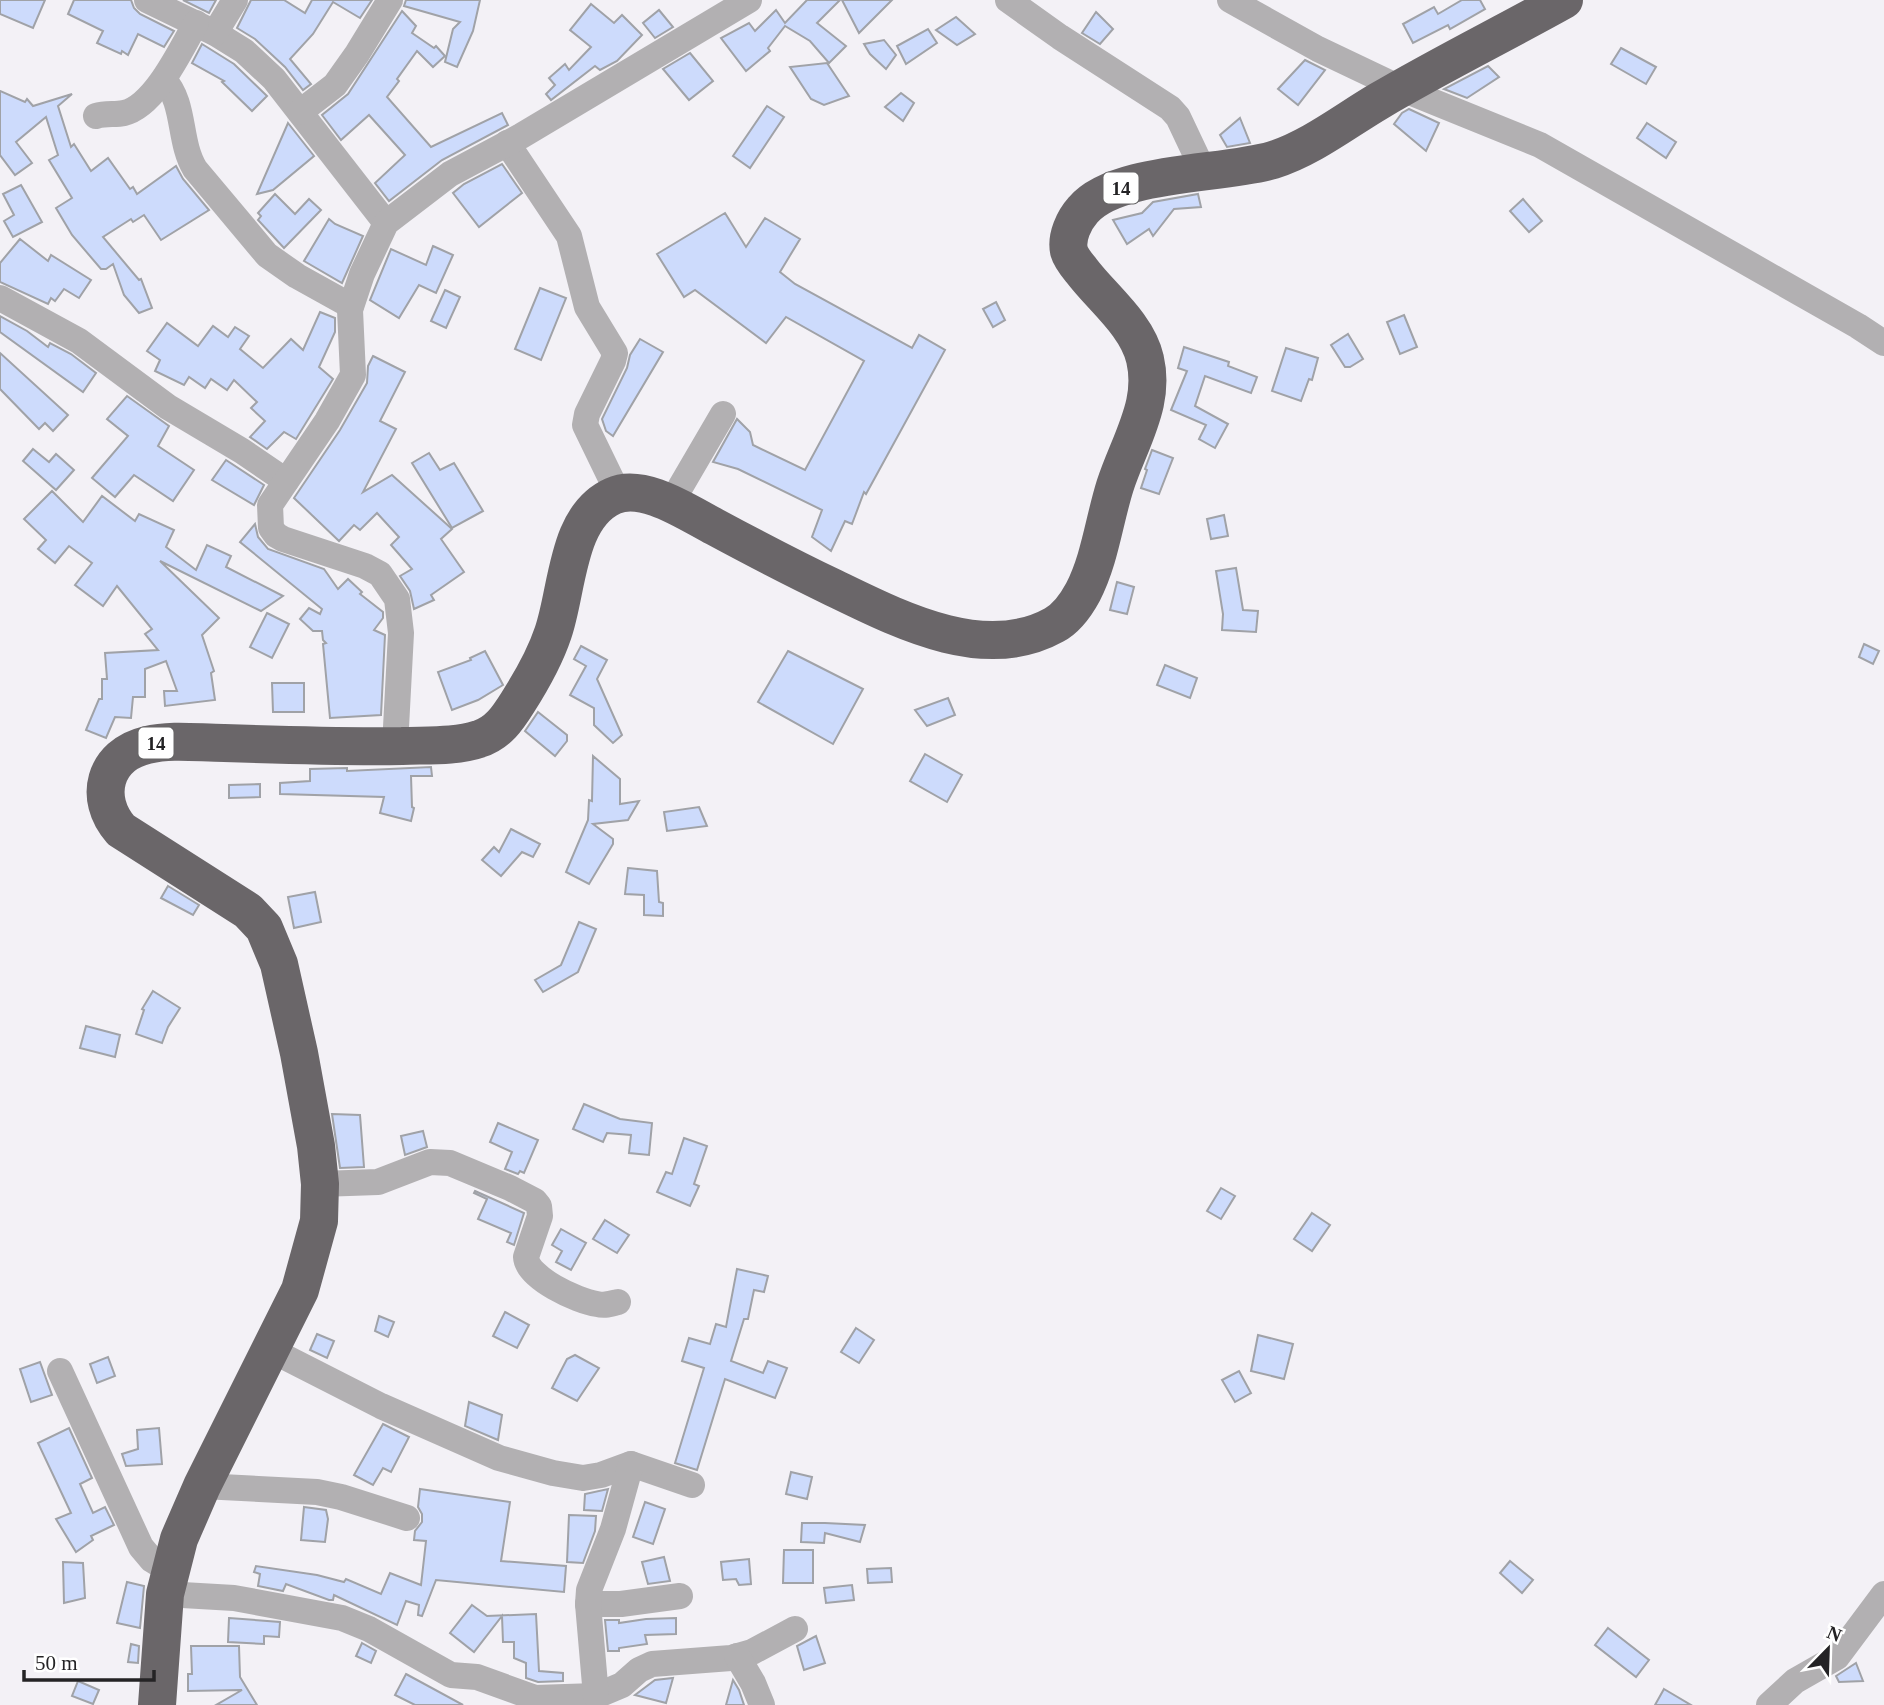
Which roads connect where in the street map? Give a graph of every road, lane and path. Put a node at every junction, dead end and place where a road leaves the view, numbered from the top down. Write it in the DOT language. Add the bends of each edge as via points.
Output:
graph roads {
  1 [pos="147,0"];
  2 [pos="235,0"];
  3 [pos="390,0"];
  4 [pos="749,0"];
  5 [pos="1008,0"];
  6 [pos="1230,0"];
  7 [pos="1564,0"];
  8 [pos="206,28"];
  9 [pos="164,80"];
  10 [pos="1402,89"];
  11 [pos="300,112"];
  12 [pos="96,116"];
  13 [pos="507,143"];
  14 [pos="1204,172"];
  15 [pos="386,223"];
  16 [pos="0,298"];
  17 [pos="351,306"];
  18 [pos="1884,343"];
  19 [pos="723,414"];
  20 [pos="286,481"];
  21 [pos="618,493"];
  22 [pos="671,503"];
  23 [pos="395,746"];
  24 [pos="320,1184"];
  25 [pos="618,1302"];
  26 [pos="271,1350"];
  27 [pos="60,1371"];
  28 [pos="631,1464"];
  29 [pos="692,1485"];
  30 [pos="202,1486"];
  31 [pos="407,1518"];
  32 [pos="168,1583"];
  33 [pos="1884,1594"];
  34 [pos="680,1596"];
  35 [pos="588,1604"];
  36 [pos="795,1629"];
  37 [pos="737,1656"];
  38 [pos="596,1696"];
  39 [pos="157,1705"];
  40 [pos="762,1705"];
  41 [pos="1769,1705"];
  1 -- 8 [label="street"];
  2 -- 8 [label="street"];
  3 -- 11 [label="street" via="335,85"];
  4 -- 13 [label="street"];
  5 -- 14 [label="street" via="1170,108"];
  6 -- 10 [label="street"];
  7 -- 10 [label="highway, 14"];
  8 -- 9 [label="street"];
  8 -- 11 [label="street" via="244,51"];
  9 -- 12 [label="street" via="126,113"];
  9 -- 17 [label="street" via="176,97 191,162 219,199 267,255"];
  10 -- 14 [label="highway, 14" via="1278,159"];
  10 -- 18 [label="street" via="1540,145"];
  11 -- 15 [label="street"];
  13 -- 15 [label="street" via="450,174"];
  13 -- 21 [label="street" via="569,236 587,307 615,353 585,425"];
  14 -- 22 [label="highway, 14" via="1142,181 1095,199 1078,215 1071,230 1072,258 1135,335 1143,352 1147,393 1088,581 1071,611 1056,624 1025,635 988,640 901,621"];
  15 -- 17 [label="street"];
  16 -- 20 [label="street" via="79,341 168,407"];
  17 -- 20 [label="street" via="353,375"];
  19 -- 22 [label="street"];
  20 -- 23 [label="street" via="270,505 271,528 276,534 380,574 397,599 401,634"];
  21 -- 22 [label="highway, 14" via="640,493"];
  21 -- 23 [label="highway, 14" via="594,508 581,528 554,630 528,686 502,725 476,741"];
  23 -- 24 [label="highway, 14" via="152,743 119,759 107,781 106,806 121,830 224,894 264,928 279,964 299,1053"];
  24 -- 25 [label="street" via="378,1182 430,1161 450,1163 510,1188 539,1206 526,1257 529,1270 584,1301"];
  24 -- 26 [label="highway, 14" via="319,1222 308,1268"];
  26 -- 28 [label="street" via="381,1406 499,1458 583,1478"];
  26 -- 30 [label="highway, 14"];
  27 -- 32 [label="street" via="141,1547"];
  28 -- 29 [label="street"];
  28 -- 35 [label="street"];
  30 -- 31 [label="street" via="317,1492"];
  30 -- 32 [label="highway, 14" via="179,1539"];
  32 -- 38 [label="street" via="342,1618 451,1675 477,1677 535,1698"];
  32 -- 39 [label="highway, 14"];
  33 -- 41 [label="street" via="1837,1657 1795,1681"];
  34 -- 35 [label="street"];
  35 -- 38 [label="street"];
  36 -- 37 [label="street"];
  37 -- 38 [label="street" via="652,1664"];
  37 -- 40 [label="street"];
}
